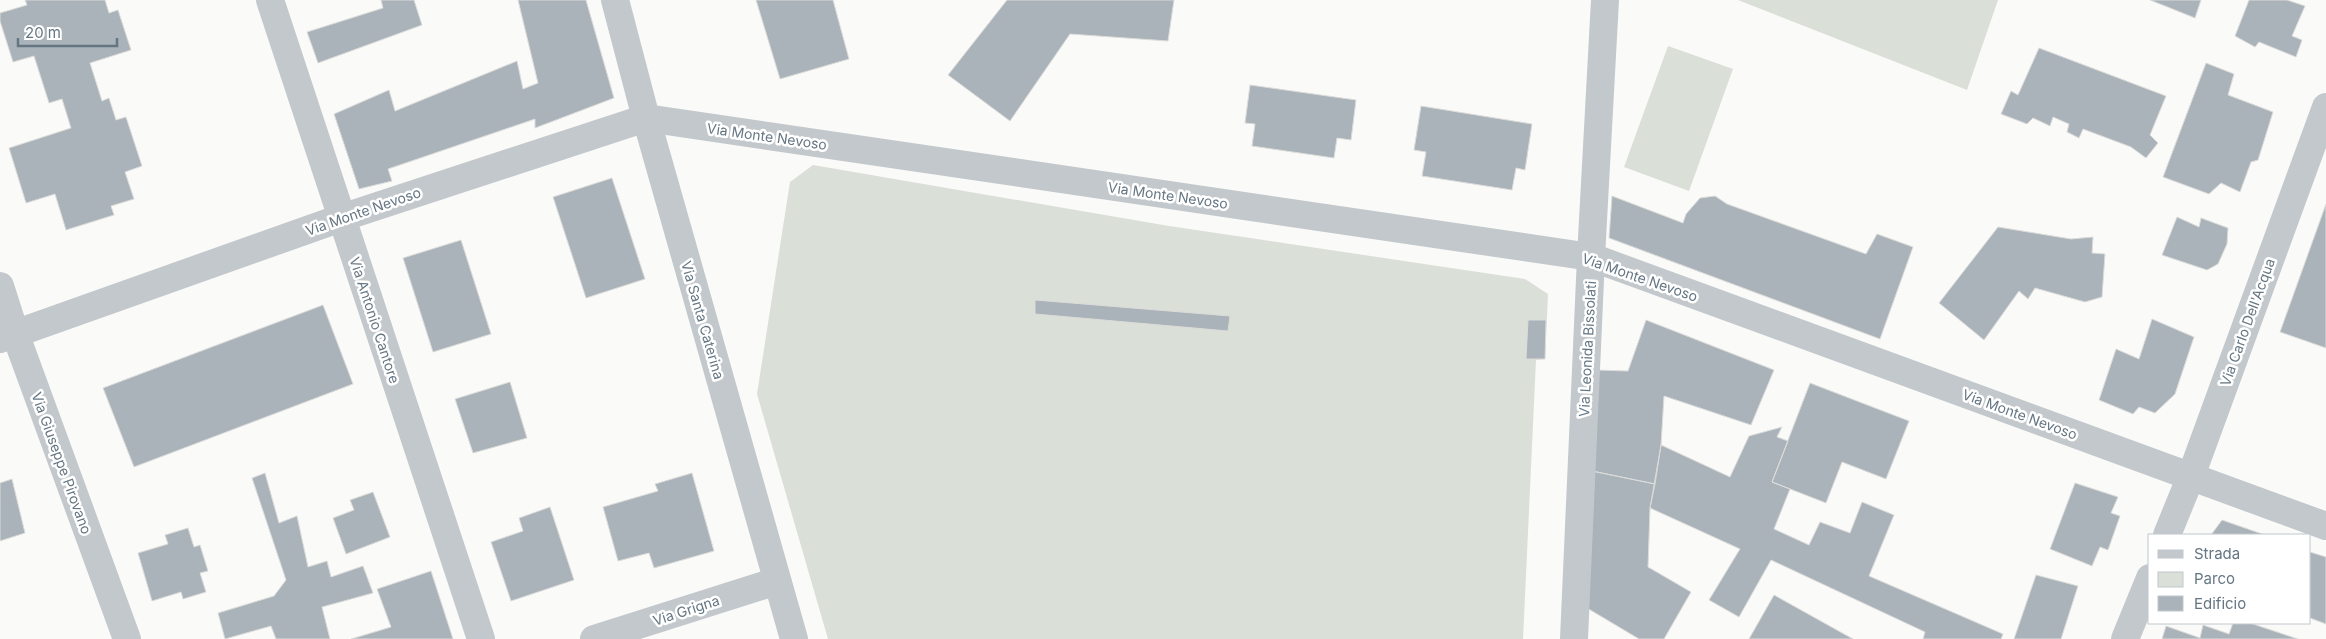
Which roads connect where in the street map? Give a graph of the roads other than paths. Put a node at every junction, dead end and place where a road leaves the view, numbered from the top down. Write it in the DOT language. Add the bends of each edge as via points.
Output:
graph roads {
  1 [pos="270,0"];
  2 [pos="615,0"];
  3 [pos="1605,0"];
  4 [pos="2326,107"];
  5 [pos="646,118"];
  6 [pos="341,218"];
  7 [pos="1591,257"];
  8 [pos="0,286"];
  9 [pos="8,336"];
  10 [pos="2191,476"];
  11 [pos="2326,526"];
  12 [pos="2167,534"];
  13 [pos="776,581"];
  14 [pos="2148,583"];
  15 [pos="127,639"];
  16 [pos="481,639"];
  17 [pos="594,639"];
  18 [pos="794,639"];
  19 [pos="1574,639"];
  20 [pos="2125,639"];
  1 -- 6 [label="street, Via Antonio Cantore"];
  2 -- 5 [label="street, Via Santa Caterina"];
  3 -- 7 [label="street, Via Leonida Bissolati"];
  4 -- 10 [label="street, Via Carlo Dell'Acqua"];
  5 -- 6 [label="street, Via Monte Nevoso"];
  5 -- 7 [label="street, Via Monte Nevoso"];
  5 -- 13 [label="street, Via Santa Caterina"];
  6 -- 9 [label="street, Via Monte Nevoso"];
  6 -- 16 [label="street, Via Antonio Cantore"];
  7 -- 10 [label="street, Via Monte Nevoso"];
  7 -- 19 [label="street, Via Leonida Bissolati"];
  8 -- 9 [label="street, Via Giuseppe Pirovano"];
  9 -- 15 [label="street, Via Giuseppe Pirovano"];
  10 -- 11 [label="street, Via Monte Nevoso"];
  10 -- 12 [label="street, Via Carlo Dell'Acqua"];
  13 -- 17 [label="street, Via Grigna"];
  13 -- 18 [label="street, Via Santa Caterina"];
  14 -- 20 [label="street"];
}
